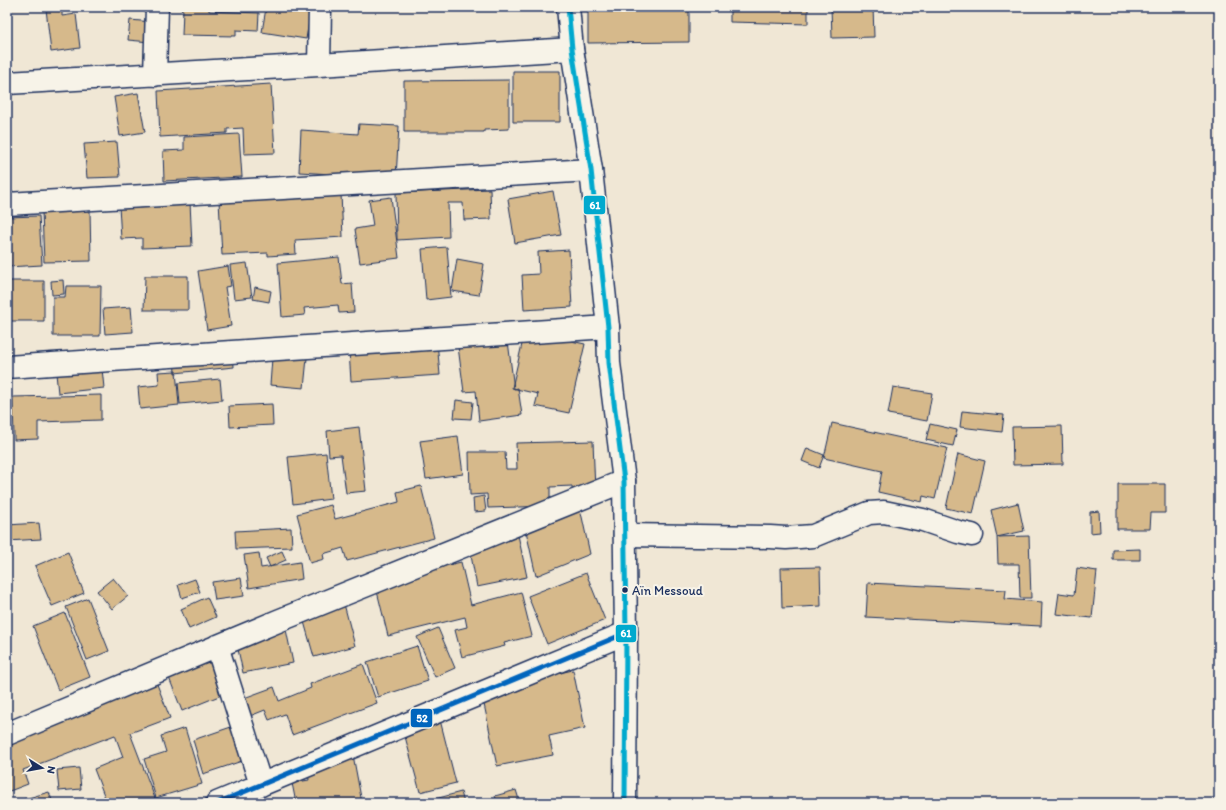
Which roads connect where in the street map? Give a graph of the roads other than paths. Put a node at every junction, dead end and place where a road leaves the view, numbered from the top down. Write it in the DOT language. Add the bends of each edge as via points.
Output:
graph roads {
  1 [pos="157,7"];
  2 [pos="320,7"];
  3 [pos="568,7"];
  4 [pos="572,49"];
  5 [pos="319,66"];
  6 [pos="155,75"];
  7 [pos="7,83"];
  8 [pos="591,170"];
  9 [pos="7,204"];
  10 [pos="608,327"];
  11 [pos="7,367"];
  12 [pos="624,482"];
  13 [pos="625,535"];
  14 [pos="972,535"];
  15 [pos="626,633"];
  16 [pos="218,646"];
  17 [pos="7,734"];
  18 [pos="261,785"];
  19 [pos="217,803"];
  20 [pos="625,803"];
  1 -- 6 [label="street"];
  2 -- 5 [label="street"];
  3 -- 4 [label="street"];
  4 -- 5 [label="street"];
  4 -- 8 [label="street"];
  5 -- 6 [label="street"];
  6 -- 7 [label="street"];
  8 -- 9 [label="street"];
  8 -- 10 [label="street"];
  10 -- 11 [label="street"];
  10 -- 12 [label="street"];
  12 -- 13 [label="street"];
  12 -- 16 [label="street"];
  13 -- 14 [label="street" via="786,538 813,536 869,513 884,512 923,520"];
  13 -- 15 [label="street"];
  15 -- 18 [label="street"];
  15 -- 20 [label="street"];
  16 -- 17 [label="street"];
  16 -- 18 [label="street"];
  18 -- 19 [label="street"];
}
